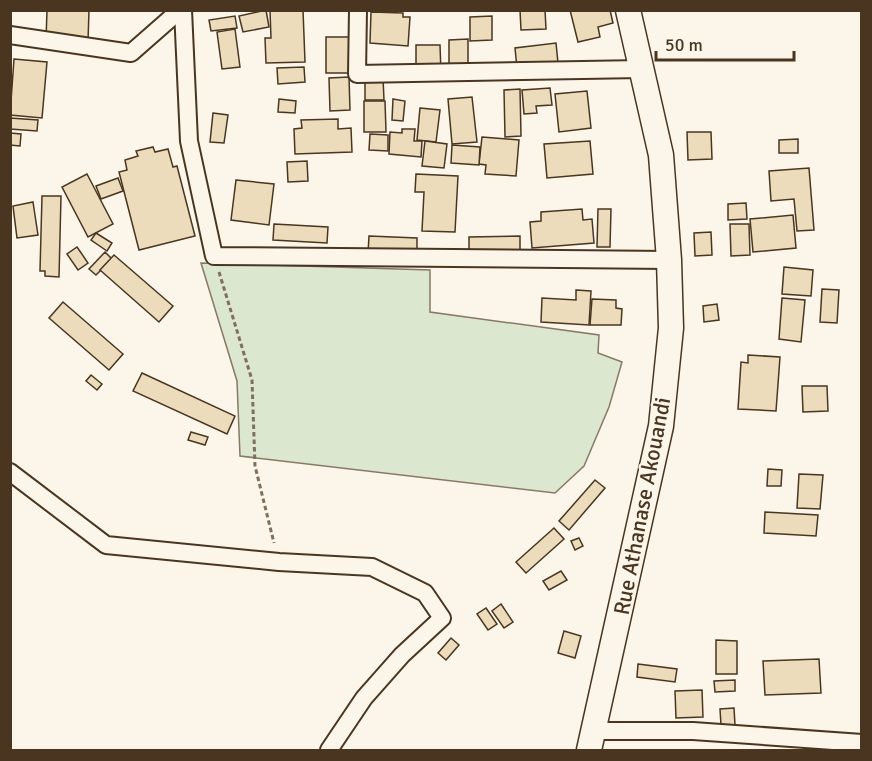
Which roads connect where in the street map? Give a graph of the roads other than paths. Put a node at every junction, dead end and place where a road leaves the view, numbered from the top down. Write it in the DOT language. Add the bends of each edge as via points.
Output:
graph roads {
  1 [pos="181,10"];
  2 [pos="358,10"];
  3 [pos="628,10"];
  4 [pos="10,35"];
  5 [pos="642,69"];
  6 [pos="669,260"];
  7 [pos="10,472"];
  8 [pos="592,741"];
  9 [pos="861,743"];
  10 [pos="329,750"];
  1 -- 4 [label="street" via="131,53"];
  1 -- 6 [label="street" via="189,141 214,256"];
  2 -- 5 [label="street" via="357,74"];
  3 -- 5 [label="street, Rue Athanase Akouandi"];
  5 -- 6 [label="street, Rue Athanase Akouandi" via="662,155"];
  6 -- 8 [label="street, Rue Athanase Akouandi" via="671,328 661,426"];
  7 -- 10 [label="street" via="106,545 372,567 425,593 442,618 363,698"];
  8 -- 9 [label="street" via="693,731"];
}
